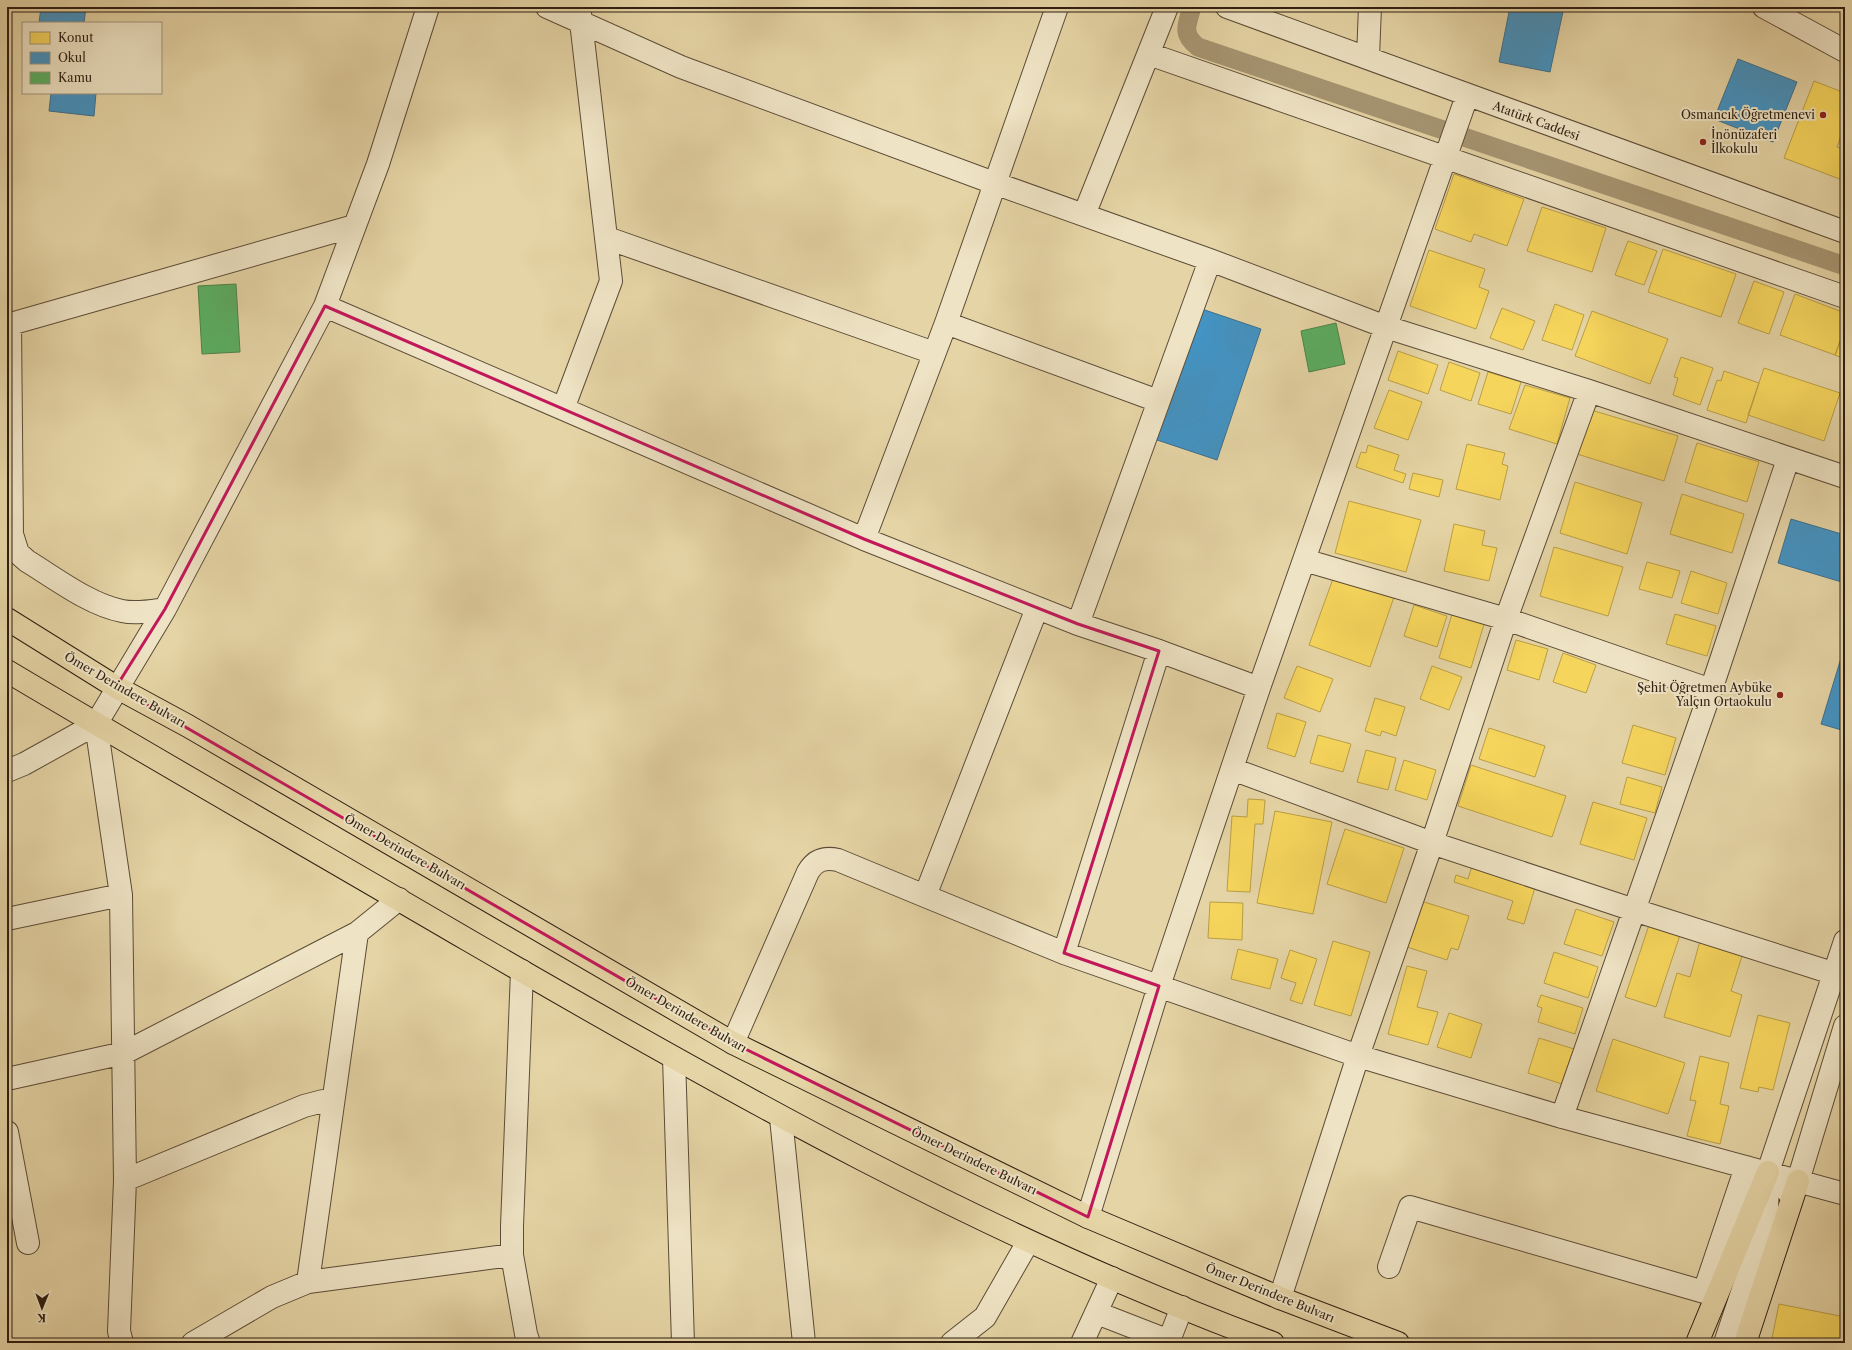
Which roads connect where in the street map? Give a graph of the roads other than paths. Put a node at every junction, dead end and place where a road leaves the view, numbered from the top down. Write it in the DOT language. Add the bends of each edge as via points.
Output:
graph roads {
  1 [pos="428,7"];
  2 [pos="547,7"];
  3 [pos="1057,7"];
  4 [pos="1167,7"];
  5 [pos="1227,7"];
  6 [pos="1370,7"];
  7 [pos="1764,7"];
  8 [pos="1259,13"];
  9 [pos="580,15"];
  10 [pos="1845,51"];
  11 [pos="1149,54"];
  12 [pos="1368,58"];
  13 [pos="1467,96"];
  14 [pos="1446,157"];
  15 [pos="994,183"];
  16 [pos="1084,215"];
  17 [pos="354,226"];
  18 [pos="1845,232"];
  19 [pos="607,238"];
  20 [pos="1210,260"];
  21 [pos="1845,297"];
  22 [pos="324,306"];
  23 [pos="946,323"];
  24 [pos="9,325"];
  25 [pos="1386,327"];
  26 [pos="934,353"];
  27 [pos="1588,391"];
  28 [pos="1158,401"];
  29 [pos="563,409"];
  30 [pos="1788,459"];
  31 [pos="1845,477"];
  32 [pos="864,539"];
  33 [pos="1304,560"];
  34 [pos="1037,608"];
  35 [pos="165,609"];
  36 [pos="7,619"];
  37 [pos="1506,619"];
  38 [pos="1078,624"];
  39 [pos="1159,651"];
  40 [pos="7,671"];
  41 [pos="116,687"];
  42 [pos="1259,688"];
  43 [pos="1711,690"];
  44 [pos="96,724"];
  45 [pos="1232,769"];
  46 [pos="7,771"];
  47 [pos="1432,843"];
  48 [pos="122,895"];
  49 [pos="925,896"];
  50 [pos="399,899"];
  51 [pos="1634,910"];
  52 [pos="7,919"];
  53 [pos="357,933"];
  54 [pos="1845,941"];
  55 [pos="1064,952"];
  56 [pos="522,971"];
  57 [pos="1839,975"];
  58 [pos="1159,986"];
  59 [pos="1845,1026"];
  60 [pos="733,1043"];
  61 [pos="124,1053"];
  62 [pos="1358,1056"];
  63 [pos="674,1058"];
  64 [pos="7,1079"];
  65 [pos="333,1101"];
  66 [pos="1562,1117"];
  67 [pos="781,1118"];
  68 [pos="7,1132"];
  69 [pos="1746,1167"];
  70 [pos="1768,1172"];
  71 [pos="125,1180"];
  72 [pos="1798,1181"];
  73 [pos="1845,1194"];
  74 [pos="1088,1217"];
  75 [pos="1767,1218"];
  76 [pos="1028,1242"];
  77 [pos="28,1243"];
  78 [pos="512,1256"];
  79 [pos="1389,1267"];
  80 [pos="1112,1278"];
  81 [pos="308,1282"];
  82 [pos="1280,1298"];
  83 [pos="1182,1307"];
  84 [pos="1097,1313"];
  85 [pos="1263,1341"];
  86 [pos="1169,1342"];
  87 [pos="122,1343"];
  88 [pos="193,1343"];
  89 [pos="529,1343"];
  90 [pos="683,1343"];
  91 [pos="804,1343"];
  92 [pos="952,1343"];
  93 [pos="1082,1343"];
  94 [pos="1398,1343"];
  95 [pos="1697,1343"];
  96 [pos="1725,1343"];
  97 [pos="1745,1343"];
  1 -- 17 [label="street" via="378,164"];
  2 -- 9 [label="street"];
  3 -- 15 [label="street"];
  4 -- 11 [label="street"];
  5 -- 8 [label="street, Atatürk Caddesi"];
  6 -- 12 [label="street"];
  7 -- 10 [label="street"];
  8 -- 12 [label="street, Atatürk Caddesi"];
  9 -- 15 [label="street" via="681,67"];
  9 -- 19 [label="street"];
  11 -- 14 [label="street"];
  11 -- 16 [label="street"];
  12 -- 13 [label="street, Atatürk Caddesi"];
  13 -- 14 [label="street"];
  13 -- 18 [label="street, Atatürk Caddesi"];
  14 -- 21 [label="street"];
  14 -- 25 [label="street"];
  15 -- 16 [label="street"];
  15 -- 23 [label="street"];
  16 -- 20 [label="street"];
  17 -- 22 [label="street"];
  17 -- 24 [label="street"];
  19 -- 26 [label="street"];
  19 -- 29 [label="street" via="610,281"];
  20 -- 25 [label="street"];
  20 -- 28 [label="street"];
  22 -- 29 [label="street"];
  22 -- 35 [label="street"];
  23 -- 26 [label="street"];
  23 -- 28 [label="street"];
  24 -- 35 [label="street" via="12,534 18,553 99,604 134,612"];
  25 -- 27 [label="street"];
  25 -- 33 [label="street"];
  26 -- 32 [label="street"];
  27 -- 30 [label="street"];
  27 -- 37 [label="street"];
  28 -- 38 [label="street"];
  29 -- 32 [label="street"];
  30 -- 31 [label="street"];
  30 -- 43 [label="street"];
  32 -- 34 [label="street"];
  33 -- 37 [label="street"];
  33 -- 42 [label="street"];
  34 -- 38 [label="street"];
  34 -- 49 [label="street"];
  35 -- 41 [label="street"];
  36 -- 41 [label="highway, Ömer Derindere Bulvarı"];
  37 -- 43 [label="street"];
  37 -- 47 [label="street"];
  38 -- 39 [label="street"];
  39 -- 42 [label="street"];
  39 -- 55 [label="street"];
  40 -- 44 [label="highway"];
  41 -- 44 [label="street"];
  41 -- 60 [label="highway, Ömer Derindere Bulvarı" via="188,726"];
  42 -- 45 [label="street"];
  43 -- 51 [label="street"];
  44 -- 46 [label="street"];
  44 -- 48 [label="street"];
  44 -- 50 [label="highway"];
  45 -- 47 [label="street"];
  45 -- 58 [label="street"];
  47 -- 51 [label="street"];
  47 -- 62 [label="street"];
  48 -- 52 [label="street"];
  48 -- 61 [label="street"];
  49 -- 55 [label="street"];
  49 -- 60 [label="street" via="838,860 826,858 817,861 808,872"];
  50 -- 53 [label="street"];
  50 -- 56 [label="highway"];
  51 -- 57 [label="street"];
  51 -- 66 [label="street"];
  53 -- 61 [label="street"];
  53 -- 65 [label="street"];
  54 -- 57 [label="street"];
  55 -- 58 [label="street"];
  56 -- 63 [label="highway"];
  56 -- 78 [label="street"];
  57 -- 70 [label="street"];
  58 -- 62 [label="street"];
  58 -- 74 [label="street"];
  59 -- 72 [label="street"];
  60 -- 74 [label="highway, Ömer Derindere Bulvarı"];
  61 -- 64 [label="street"];
  61 -- 71 [label="street"];
  62 -- 66 [label="street"];
  62 -- 82 [label="street"];
  63 -- 67 [label="highway"];
  63 -- 90 [label="street"];
  65 -- 71 [label="street" via="304,1106"];
  65 -- 81 [label="street"];
  66 -- 69 [label="street"];
  67 -- 76 [label="highway"];
  67 -- 91 [label="street"];
  68 -- 77 [label="street"];
  69 -- 70 [label="street"];
  69 -- 79 [label="street" via="1704,1292 1410,1207"];
  70 -- 72 [label="street"];
  70 -- 75 [label="street"];
  70 -- 95 [label="highway"];
  71 -- 87 [label="street" via="119,1331"];
  72 -- 73 [label="street"];
  72 -- 75 [label="street"];
  72 -- 97 [label="highway"];
  74 -- 82 [label="highway, Ömer Derindere Bulvarı"];
  75 -- 96 [label="street"];
  76 -- 80 [label="highway"];
  76 -- 92 [label="street" via="985,1317"];
  78 -- 81 [label="street"];
  78 -- 89 [label="street"];
  80 -- 83 [label="highway"];
  80 -- 84 [label="street"];
  81 -- 88 [label="street" via="272,1297"];
  82 -- 94 [label="highway, Ömer Derindere Bulvarı"];
  83 -- 85 [label="highway"];
  83 -- 86 [label="street"];
  84 -- 86 [label="street"];
  84 -- 93 [label="street"];
}
